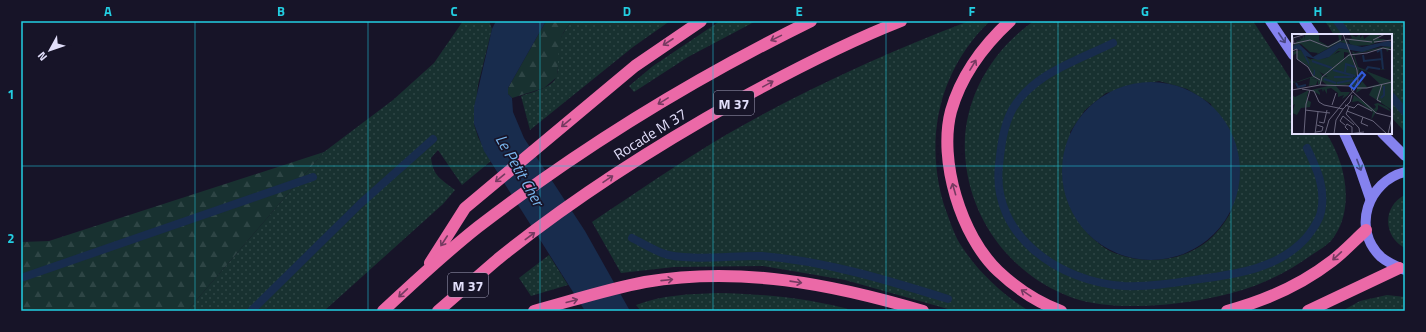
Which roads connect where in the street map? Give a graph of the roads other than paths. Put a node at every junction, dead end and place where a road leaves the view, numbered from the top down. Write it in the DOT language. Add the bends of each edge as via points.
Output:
graph roads {
  1 [pos="701,21"];
  2 [pos="811,21"];
  3 [pos="901,21"];
  4 [pos="1010,21"];
  5 [pos="1270,21"];
  6 [pos="1304,21"];
  7 [pos="1313,34"];
  8 [pos="1292,54"];
  9 [pos="1344,134"];
  10 [pos="1383,134"];
  11 [pos="1405,156"];
  12 [pos="1405,172"];
  13 [pos="1370,198"];
  14 [pos="1366,230"];
  15 [pos="1402,269"];
  16 [pos="422,275"];
  17 [pos="383,311"];
  18 [pos="438,311"];
  19 [pos="534,311"];
  20 [pos="923,311"];
  21 [pos="1061,311"];
  22 [pos="1227,311"];
  23 [pos="1308,311"];
  1 -- 16 [label="highway, one-way" via="635,66 465,208"];
  2 -- 16 [label="highway, Rocade M 37 / M 37, one-way" via="759,46 615,130 478,228"];
  18 -- 3 [label="highway, Rocade M 37 / M 37, one-way" via="498,259 635,161 790,72"];
  21 -- 4 [label="highway, one-way" via="1014,285 997,270 982,251 965,220 949,163 948,127 956,97 977,57"];
  5 -- 8 [label="main road, one-way"];
  6 -- 7 [label="main road"];
  9 -- 13 [label="main road, one-way"];
  10 -- 11 [label="main road"];
  12 -- 13 [label="main road" via="1387,179"];
  13 -- 14 [label="main road"];
  14 -- 15 [label="main road" via="1371,244 1380,256"];
  14 -- 22 [label="highway, one-way" via="1333,261 1310,277 1252,304"];
  15 -- 23 [label="highway"];
  16 -- 17 [label="highway, Rocade M 37 / M 37, one-way"];
  19 -- 20 [label="highway, one-way" via="628,286 697,277 750,276 822,286"];
}
